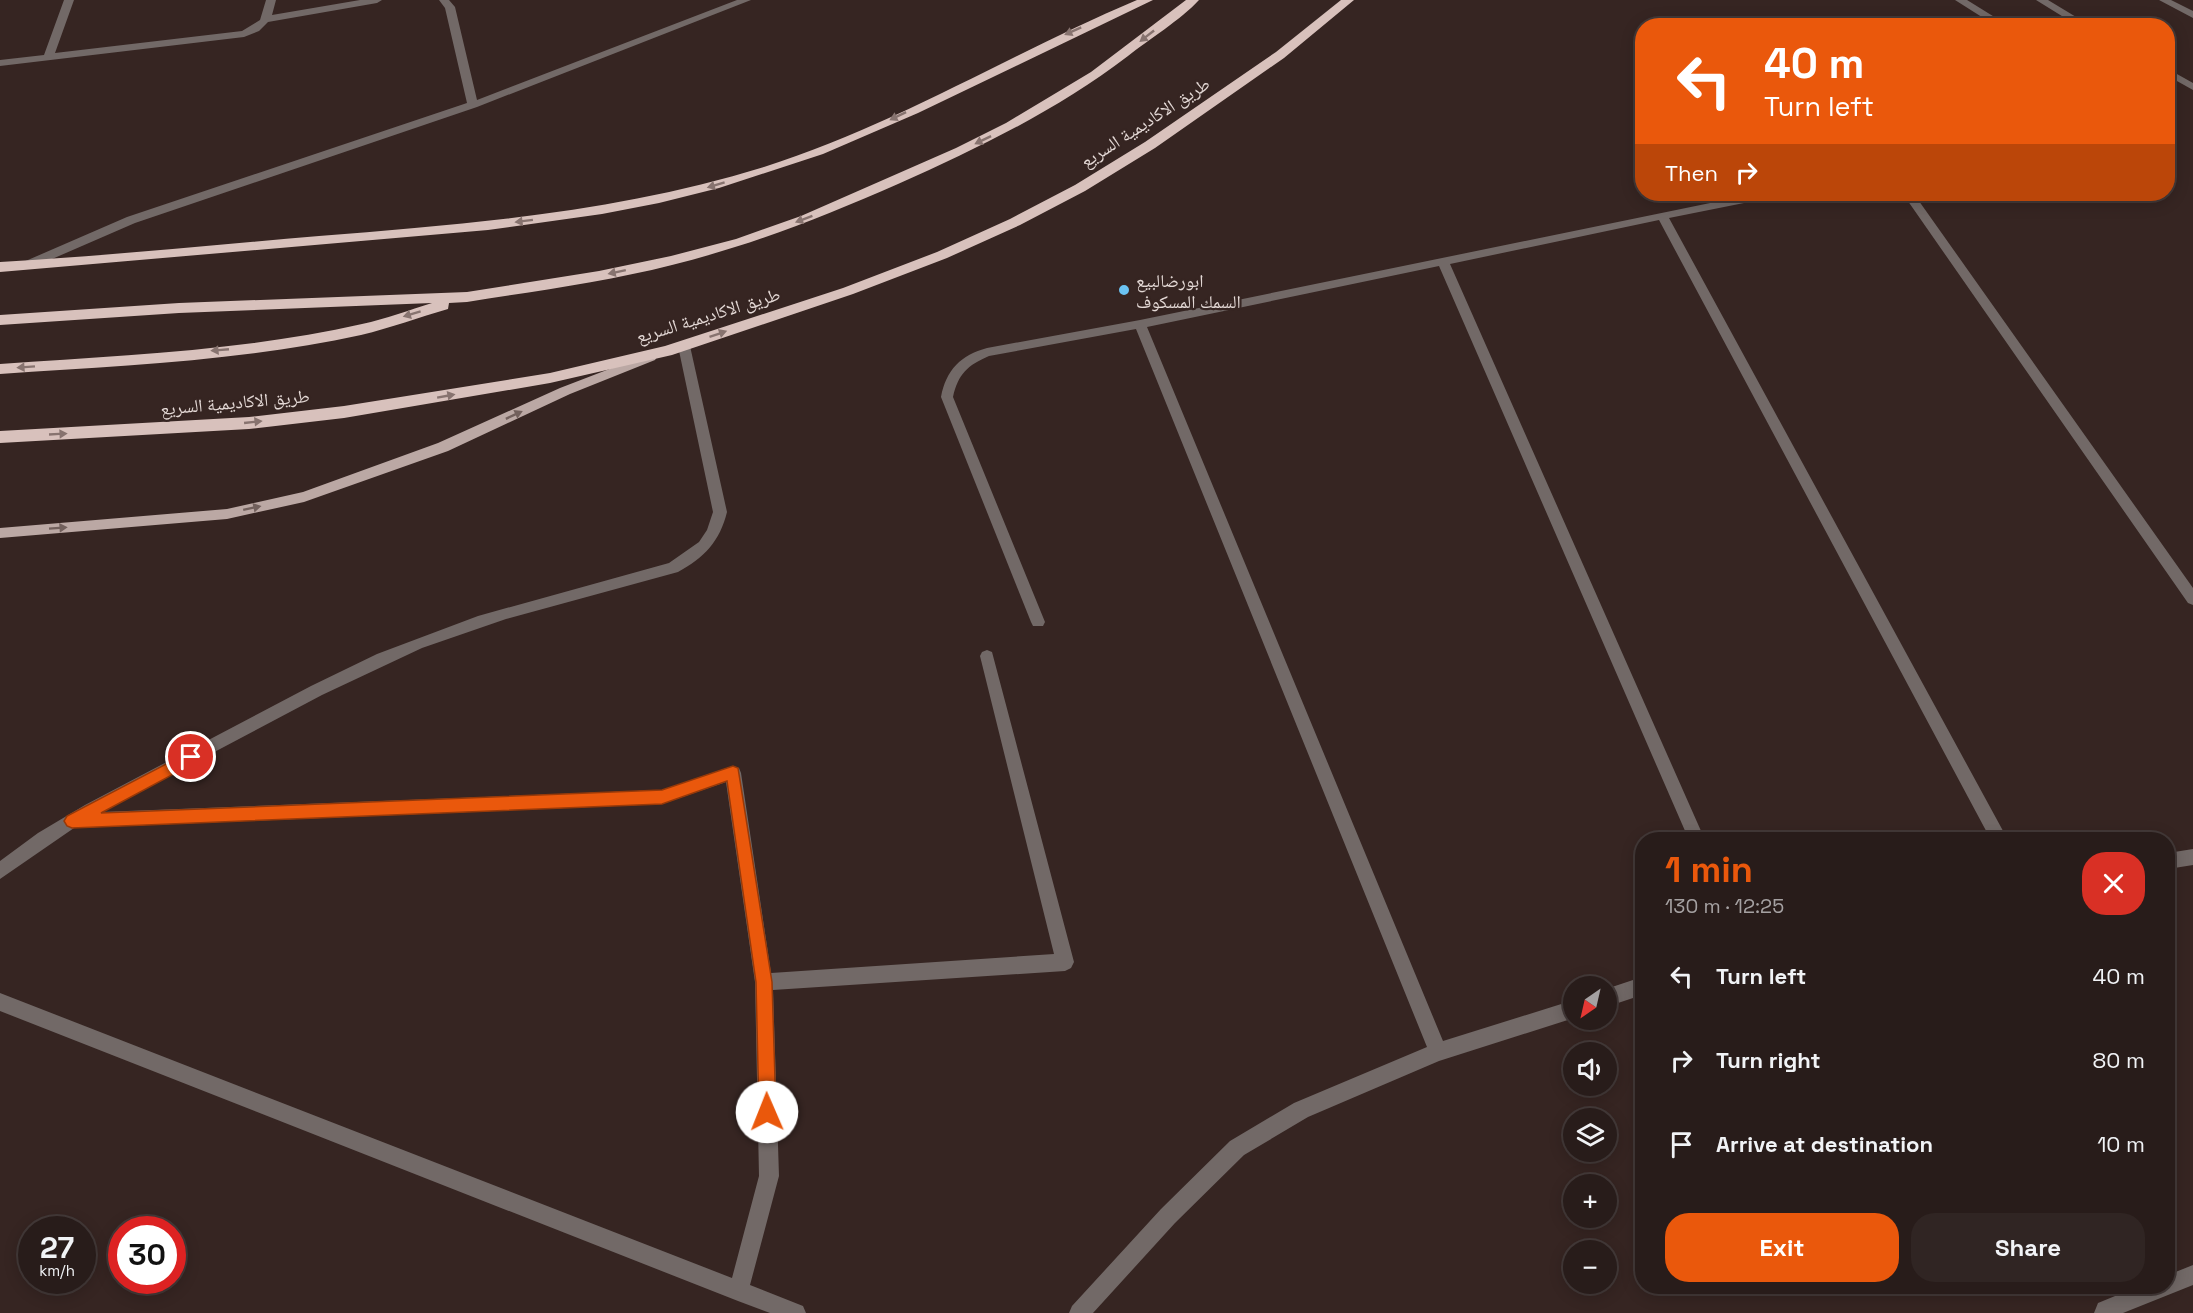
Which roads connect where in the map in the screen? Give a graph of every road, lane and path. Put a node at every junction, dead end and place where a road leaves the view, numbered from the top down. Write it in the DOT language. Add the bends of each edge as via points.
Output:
graph roads {
  1 [pos="69,0"];
  2 [pos="271,0"];
  3 [pos="377,0"];
  4 [pos="444,0"];
  5 [pos="746,0"];
  6 [pos="1146,0"];
  7 [pos="1193,0"];
  8 [pos="1348,0"];
  9 [pos="1960,0"];
  10 [pos="2042,0"];
  11 [pos="2164,0"];
  12 [pos="2193,15"];
  13 [pos="1990,18"];
  14 [pos="2072,18"];
  15 [pos="267,19"];
  16 [pos="49,56"];
  17 [pos="0,63"];
  18 [pos="2175,76"];
  19 [pos="2193,87"];
  20 [pos="473,105"];
  21 [pos="1735,201"];
  22 [pos="1914,201"];
  23 [pos="1662,216"];
  24 [pos="1443,262"];
  25 [pos="25,266"];
  26 [pos="0,267"];
  27 [pos="467,297"];
  28 [pos="0,320"];
  29 [pos="1140,324"];
  30 [pos="684,345"];
  31 [pos="667,351"];
  32 [pos="0,369"];
  33 [pos="0,437"];
  34 [pos="0,533"];
  35 [pos="2193,599"];
  36 [pos="1038,622"];
  37 [pos="987,656"];
  38 [pos="72,821"];
  39 [pos="1693,832"];
  40 [pos="1996,832"];
  41 [pos="2193,857"];
  42 [pos="2175,860"];
  43 [pos="0,871"];
  44 [pos="764,982"];
  45 [pos="1635,988"];
  46 [pos="1617,994"];
  47 [pos="0,1002"];
  48 [pos="1563,1013"];
  49 [pos="1438,1053"];
  50 [pos="2193,1275"];
  51 [pos="2175,1282"];
  52 [pos="738,1291"];
  53 [pos="2145,1294"];
  54 [pos="796,1313"];
  55 [pos="1078,1313"];
  56 [pos="2104,1313"];
  1 -- 16 [label="street"];
  2 -- 15 [label="street"];
  3 -- 15 [label="street"];
  4 -- 20 [label="street" via="450,7"];
  5 -- 20 [label="street"];
  6 -- 25 [label="highway, one-way" via="833,146 693,191 557,217 432,232"];
  7 -- 27 [label="highway, one-way" via="1095,75 1011,126 806,219 671,261"];
  30 -- 8 [label="highway, طريق الاكاديمية السريع, one-way" via="869,283 1024,218 1150,145 1280,55"];
  9 -- 13 [label="street"];
  10 -- 14 [label="street"];
  11 -- 12 [label="street"];
  15 -- 16 [label="street" via="257,29 236,36"];
  16 -- 17 [label="street"];
  18 -- 19 [label="street"];
  20 -- 25 [label="street" via="131,220"];
  21 -- 23 [label="street"];
  22 -- 35 [label="street"];
  23 -- 24 [label="street"];
  23 -- 40 [label="street"];
  24 -- 29 [label="street"];
  24 -- 39 [label="street"];
  25 -- 26 [label="highway"];
  27 -- 28 [label="highway" via="179,308"];
  27 -- 32 [label="highway, one-way" via="362,330 265,346"];
  29 -- 36 [label="street" via="987,352 964,364 949,379 947,397"];
  29 -- 49 [label="street"];
  30 -- 31 [label="highway, طريق الاكاديمية السريع"];
  30 -- 38 [label="street" via="720,512 712,538 689,560 673,568 451,631 398,652 346,675"];
  33 -- 31 [label="highway, طريق الاكاديمية السريع, one-way" via="249,423 344,412 550,378"];
  34 -- 31 [label="main road, one-way" via="227,514 304,497 443,447 566,391"];
  37 -- 44 [label="street" via="1065,962"];
  38 -- 43 [label="street"];
  38 -- 44 [label="street" via="662,797 733,773"];
  41 -- 42 [label="street"];
  44 -- 52 [label="street" via="769,1176"];
  45 -- 46 [label="street"];
  47 -- 52 [label="street"];
  48 -- 49 [label="street"];
  49 -- 55 [label="street" via="1301,1110 1238,1148"];
  50 -- 51 [label="street"];
  52 -- 54 [label="street"];
  53 -- 56 [label="street"];
}
